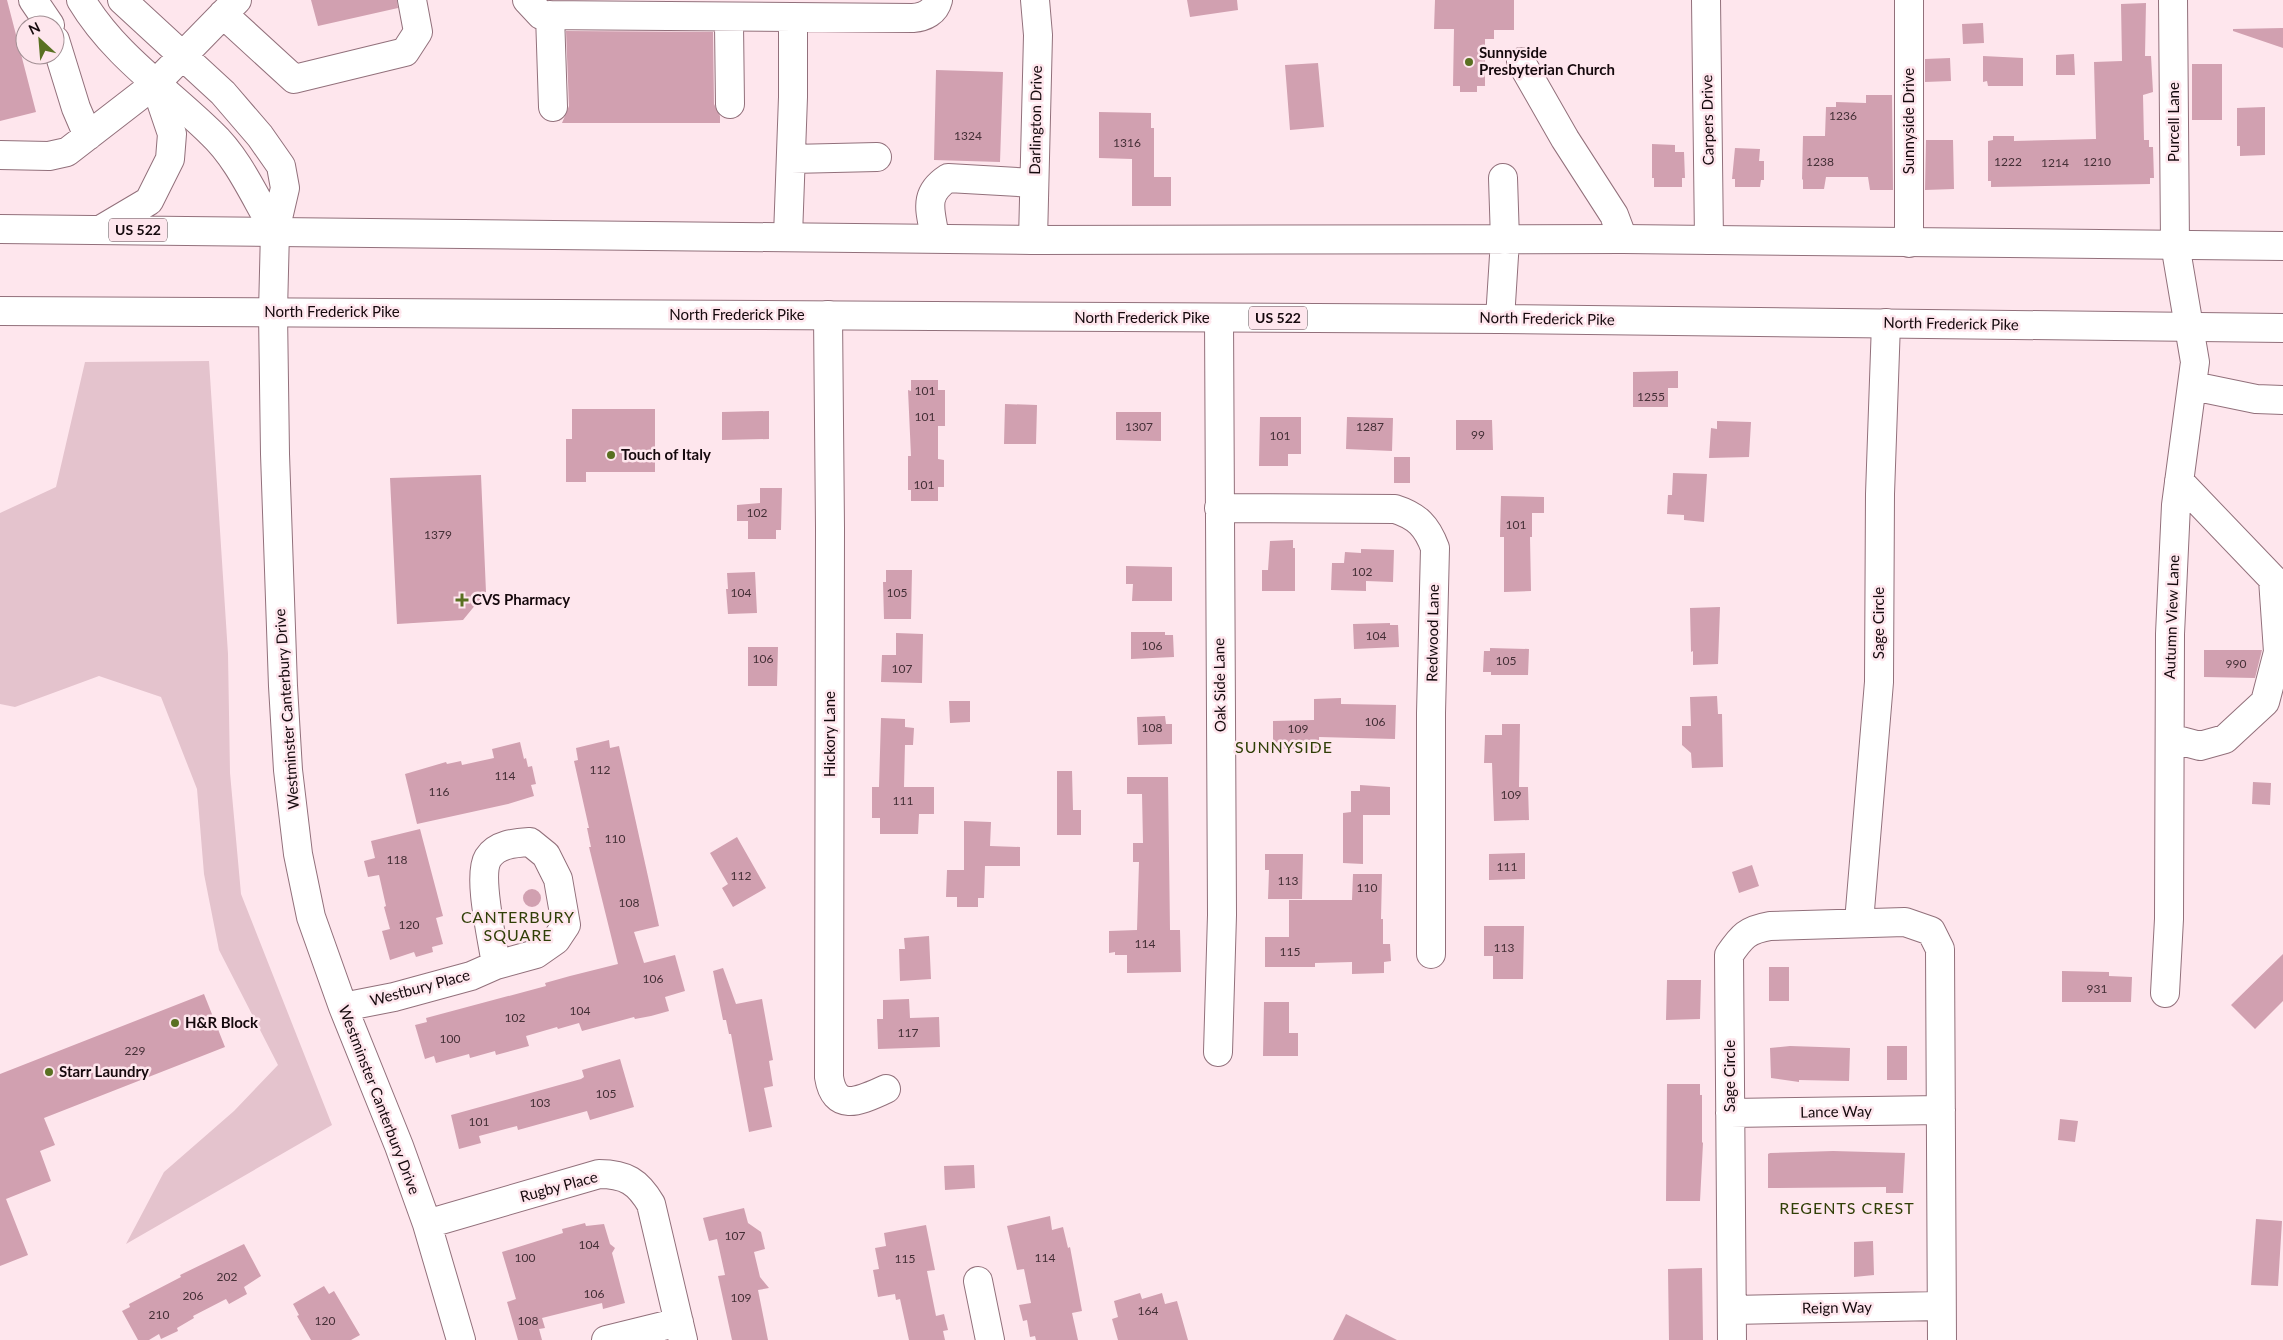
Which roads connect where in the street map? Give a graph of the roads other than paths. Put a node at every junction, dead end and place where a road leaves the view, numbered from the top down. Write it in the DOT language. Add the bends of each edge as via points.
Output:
graph roads {
  1 [pos="34,0"];
  2 [pos="81,0"];
  3 [pos="122,0"];
  4 [pos="412,0"];
  5 [pos="527,0"];
  6 [pos="938,0"];
  7 [pos="1035,0"];
  8 [pos="1706,0"];
  9 [pos="1909,0"];
  10 [pos="2173,0"];
  11 [pos="230,7"];
  12 [pos="44,15"];
  13 [pos="550,15"];
  14 [pos="733,17"];
  15 [pos="793,18"];
  16 [pos="183,56"];
  17 [pos="1521,62"];
  18 [pos="63,65"];
  19 [pos="155,84"];
  20 [pos="730,104"];
  21 [pos="553,107"];
  22 [pos="88,136"];
  23 [pos="0,155"];
  24 [pos="877,157"];
  25 [pos="791,159"];
  26 [pos="1503,178"];
  27 [pos="1034,183"];
  28 [pos="0,230"];
  29 [pos="100,230"];
  30 [pos="275,231"];
  31 [pos="788,236"];
  32 [pos="935,238"];
  33 [pos="1033,240"];
  34 [pos="1506,240"];
  35 [pos="1623,240"];
  36 [pos="1709,240"];
  37 [pos="1909,243"];
  38 [pos="2174,244"];
  39 [pos="2283,246"];
  40 [pos="0,311"];
  41 [pos="273,312"];
  42 [pos="828,315"];
  43 [pos="1219,318"];
  44 [pos="1500,318"];
  45 [pos="1886,323"];
  46 [pos="2190,326"];
  47 [pos="2283,328"];
  48 [pos="2193,386"];
  49 [pos="2283,400"];
  50 [pos="2179,481"];
  51 [pos="1219,508"];
  52 [pos="2170,738"];
  53 [pos="1859,922"];
  54 [pos="1431,954"];
  55 [pos="496,965"];
  56 [pos="2165,993"];
  57 [pos="343,1007"];
  58 [pos="1218,1052"];
  59 [pos="886,1089"];
  60 [pos="1941,1110"];
  61 [pos="1730,1113"];
  62 [pos="427,1224"];
  63 [pos="978,1281"];
  64 [pos="1941,1306"];
  65 [pos="1732,1310"];
  66 [pos="681,1331"];
  67 [pos="461,1340"];
  68 [pos="606,1340"];
  69 [pos="990,1340"];
  70 [pos="1732,1340"];
  71 [pos="1942,1340"];
  1 -- 12 [label="street"];
  2 -- 19 [label="street" via="96,24"];
  3 -- 16 [label="street, Westminster Canterbury Drive"];
  4 -- 11 [label="street" via="418,32 404,52 294,79"];
  5 -- 13 [label="street" via="541,15"];
  6 -- 15 [label="street" via="935,9 921,18"];
  7 -- 27 [label="street, Darlington Drive" via="1038,35"];
  8 -- 36 [label="street, Carpers Drive"];
  9 -- 37 [label="street, Sunnyside Drive"];
  10 -- 38 [label="street, Purcell Lane"];
  11 -- 16 [label="street"];
  13 -- 14 [label="street"];
  13 -- 21 [label="street"];
  14 -- 15 [label="street"];
  14 -- 20 [label="street" via="729,25"];
  15 -- 25 [label="street"];
  16 -- 19 [label="street"];
  16 -- 30 [label="street, Westminster Canterbury Drive" via="223,93 281,166 285,188"];
  17 -- 35 [label="street" via="1614,215"];
  18 -- 22 [label="street"];
  19 -- 22 [label="street"];
  19 -- 29 [label="street" via="172,134 170,159 149,200"];
  19 -- 30 [label="street" via="212,134 236,163"];
  22 -- 23 [label="street" via="67,152 49,156"];
  24 -- 25 [label="street"];
  25 -- 31 [label="street"];
  26 -- 34 [label="street"];
  27 -- 32 [label="street" via="948,178 931,194"];
  27 -- 33 [label="street, Darlington Drive"];
  28 -- 29 [label="street, US 522"];
  29 -- 30 [label="street, US 522"];
  30 -- 31 [label="street, US 522"];
  30 -- 41 [label="street, Westminster Canterbury Drive"];
  31 -- 32 [label="street, US 522"];
  32 -- 33 [label="street, US 522"];
  33 -- 34 [label="street, US 522"];
  34 -- 35 [label="street, US 522"];
  34 -- 44 [label="street"];
  35 -- 36 [label="street, US 522"];
  36 -- 37 [label="street, US 522"];
  37 -- 38 [label="street, US 522"];
  38 -- 39 [label="street, US 522"];
  38 -- 46 [label="street, Autumn View Lane"];
  40 -- 41 [label="street, North Frederick Pike / US 522"];
  41 -- 42 [label="street, North Frederick Pike / US 522"];
  41 -- 57 [label="street, Westminster Canterbury Drive" via="275,454 288,770 298,854 312,916"];
  42 -- 43 [label="street, North Frederick Pike / US 522"];
  42 -- 59 [label="street, Hickory Lane" via="829,1077 835,1095 846,1102 857,1102"];
  43 -- 44 [label="street, North Frederick Pike / US 522"];
  43 -- 51 [label="street, Oak Side Lane"];
  44 -- 45 [label="street, North Frederick Pike / US 522"];
  45 -- 46 [label="street, North Frederick Pike / US 522"];
  45 -- 53 [label="street, Sage Circle" via="1880,494 1879,682"];
  46 -- 47 [label="street, North Frederick Pike / US 522"];
  46 -- 48 [label="street, Autumn View Lane" via="2195,362"];
  48 -- 49 [label="street" via="2256,399"];
  48 -- 50 [label="street, Autumn View Lane"];
  50 -- 52 [label="street, Autumn View Lane" via="2170,634"];
  50 -- 52 [label="street" via="2273,579 2278,652 2265,702 2225,739 2200,746"];
  51 -- 54 [label="street, Redwood Lane" via="1395,509 1420,521 1429,533 1435,548"];
  51 -- 58 [label="street, Oak Side Lane" via="1222,915"];
  52 -- 56 [label="street, Autumn View Lane" via="2169,920"];
  53 -- 60 [label="street, Sage Circle" via="1905,922 1931,931 1940,949"];
  53 -- 61 [label="street, Sage Circle" via="1770,926 1755,928 1741,937 1730,955"];
  55 -- 57 [label="street, Westbury Place" via="471,976"];
  57 -- 62 [label="street, Westminster Canterbury Drive"];
  60 -- 61 [label="street, Lance Way"];
  60 -- 64 [label="street, Sage Circle"];
  61 -- 65 [label="street, Sage Circle"];
  62 -- 66 [label="street, Rugby Place" via="599,1174 614,1174 632,1181 652,1204"];
  62 -- 67 [label="street, Westminster Canterbury Drive"];
  63 -- 69 [label="street"];
  64 -- 65 [label="street, Reign Way"];
  64 -- 71 [label="street, Sage Circle"];
  65 -- 70 [label="street, Sage Circle"];
  66 -- 68 [label="street, Rugby Place"];
}
